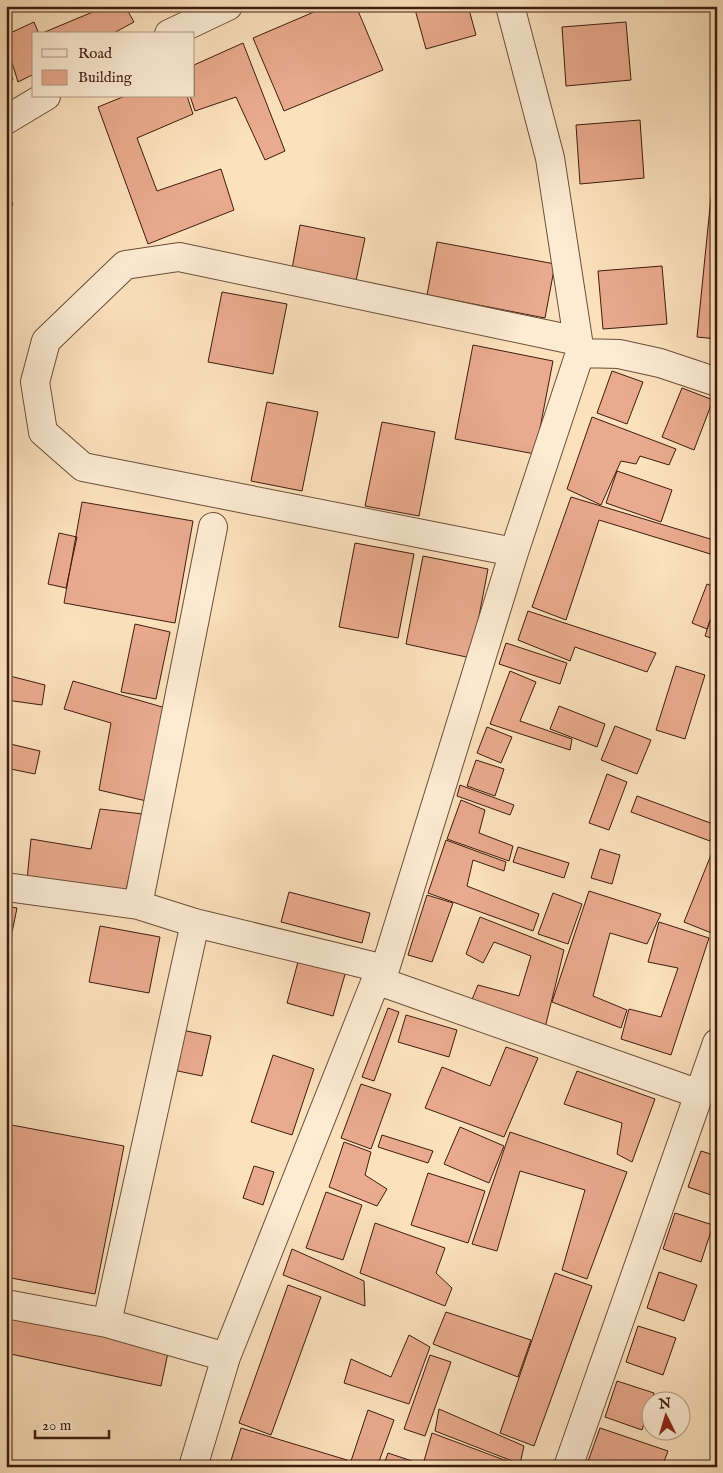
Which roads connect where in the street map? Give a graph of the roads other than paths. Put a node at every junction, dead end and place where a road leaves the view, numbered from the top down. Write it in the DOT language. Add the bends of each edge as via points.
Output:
graph roads {
  1 [pos="228,6"];
  2 [pos="510,6"];
  3 [pos="173,32"];
  4 [pos="43,98"];
  5 [pos="6,120"];
  6 [pos="579,347"];
  7 [pos="717,382"];
  8 [pos="213,527"];
  9 [pos="514,552"];
  10 [pos="6,887"];
  11 [pos="138,905"];
  12 [pos="195,923"];
  13 [pos="381,975"];
  14 [pos="717,1044"];
  15 [pos="699,1094"];
  16 [pos="6,1304"];
  17 [pos="107,1323"];
  18 [pos="226,1357"];
  19 [pos="193,1467"];
  20 [pos="568,1467"];
  1 -- 3 [label="street"];
  2 -- 6 [label="street" via="550,158"];
  4 -- 5 [label="street"];
  6 -- 7 [label="street" via="660,363"];
  6 -- 9 [label="street"];
  6 -- 9 [label="street" via="179,257 125,265 46,341 34,382 43,432 83,467"];
  8 -- 11 [label="street"];
  9 -- 13 [label="street"];
  10 -- 11 [label="street"];
  11 -- 12 [label="street"];
  12 -- 13 [label="street"];
  12 -- 17 [label="street"];
  13 -- 15 [label="street"];
  13 -- 18 [label="street"];
  14 -- 15 [label="street"];
  15 -- 20 [label="street"];
  16 -- 17 [label="street"];
  17 -- 18 [label="street"];
  18 -- 19 [label="street"];
}
